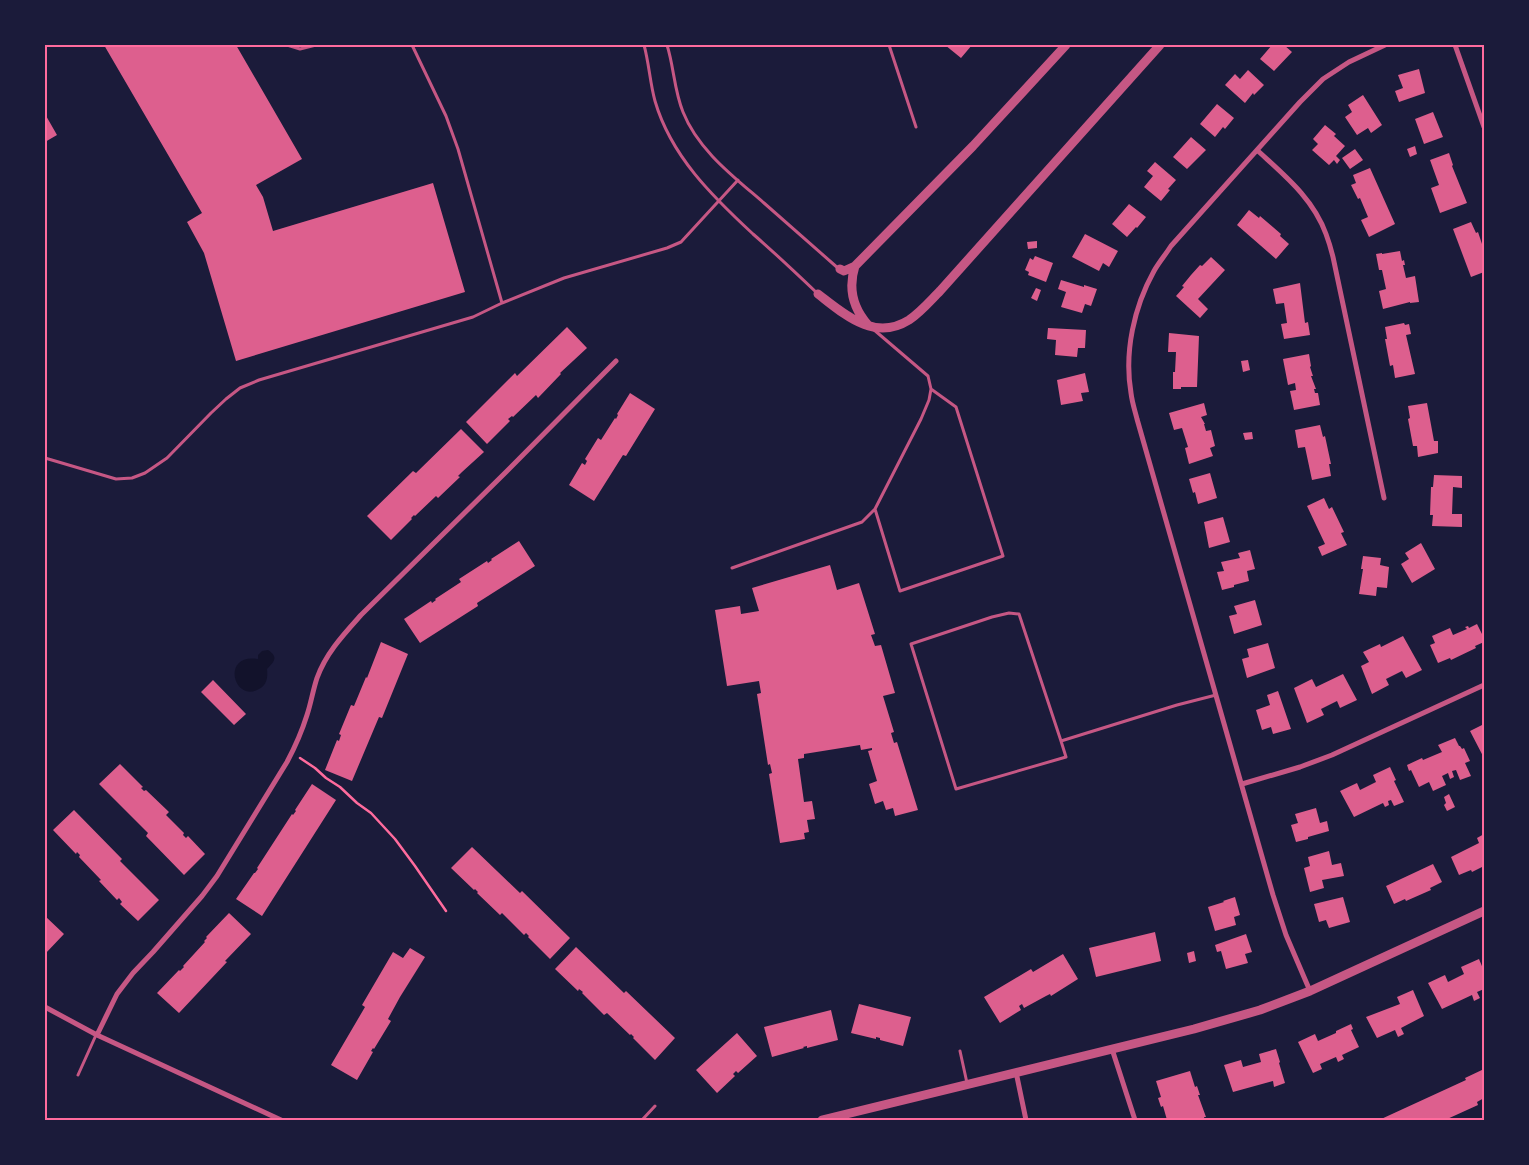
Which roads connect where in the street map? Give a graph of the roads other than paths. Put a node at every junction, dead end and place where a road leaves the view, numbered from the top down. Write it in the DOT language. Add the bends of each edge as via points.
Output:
graph roads {
  1 [pos="287,45"];
  2 [pos="316,45"];
  3 [pos="412,45"];
  4 [pos="644,45"];
  5 [pos="667,45"];
  6 [pos="889,45"];
  7 [pos="1066,45"];
  8 [pos="1160,45"];
  9 [pos="1385,45"];
  10 [pos="1455,45"];
  11 [pos="916,127"];
  12 [pos="1484,127"];
  13 [pos="1257,150"];
  14 [pos="738,180"];
  15 [pos="718,201"];
  16 [pos="856,266"];
  17 [pos="840,269"];
  18 [pos="818,294"];
  19 [pos="502,303"];
  20 [pos="870,327"];
  21 [pos="616,361"];
  22 [pos="931,389"];
  23 [pos="45,458"];
  24 [pos="1384,498"];
  25 [pos="875,509"];
  26 [pos="732,568"];
  27 [pos="1484,685"];
  28 [pos="1217,695"];
  29 [pos="1061,741"];
  30 [pos="1242,784"];
  31 [pos="1484,911"];
  32 [pos="1310,991"];
  33 [pos="45,1007"];
  34 [pos="97,1035"];
  35 [pos="1112,1049"];
  36 [pos="960,1051"];
  37 [pos="1016,1072"];
  38 [pos="78,1075"];
  39 [pos="968,1084"];
  40 [pos="655,1106"];
  41 [pos="281,1120"];
  42 [pos="642,1120"];
  43 [pos="822,1120"];
  44 [pos="1026,1120"];
  45 [pos="1135,1120"];
  1 -- 2 [label="lane" via="300,49"];
  3 -- 19 [label="lane" via="458,149"];
  4 -- 15 [label="lane" via="655,101 672,143"];
  5 -- 14 [label="lane" via="683,114 708,152"];
  6 -- 11 [label="lane"];
  7 -- 16 [label="street"];
  8 -- 20 [label="street" via="922,310 896,325"];
  9 -- 13 [label="street" via="1323,79"];
  10 -- 12 [label="street"];
  13 -- 24 [label="street" via="1303,194 1326,233"];
  13 -- 28 [label="street" via="1177,239 1154,271 1134,320 1130,345 1130,385 1137,419"];
  14 -- 15 [label="lane"];
  14 -- 17 [label="lane"];
  15 -- 18 [label="lane"];
  15 -- 19 [label="lane" via="681,242 564,278"];
  16 -- 17 [label="street" via="844,271"];
  16 -- 20 [label="street" via="852,292 856,308"];
  18 -- 20 [label="street" via="857,322"];
  19 -- 23 [label="lane" via="473,318 240,388 167,458 132,478 116,479"];
  20 -- 22 [label="lane" via="928,376"];
  21 -- 34 [label="street" via="341,638 317,677 298,742 217,876 117,994"];
  22 -- 25 [label="lane" via="921,419"];
  22 -- 25 [label="lane" via="956,407 1003,556 900,591"];
  25 -- 26 [label="lane" via="862,522"];
  27 -- 30 [label="street" via="1332,755"];
  28 -- 29 [label="lane"];
  28 -- 30 [label="street"];
  29 -- 29 [label="lane" via="1019,614 992,617 911,644 956,789 1066,757"];
  30 -- 32 [label="street" via="1286,935"];
  31 -- 32 [label="street"];
  32 -- 35 [label="street" via="1260,1010"];
  33 -- 34 [label="street"];
  34 -- 38 [label="lane"];
  34 -- 41 [label="street"];
  35 -- 37 [label="street"];
  35 -- 45 [label="street"];
  36 -- 39 [label="lane"];
  37 -- 39 [label="street"];
  37 -- 44 [label="street"];
  39 -- 43 [label="street"];
  40 -- 42 [label="lane"];
}
